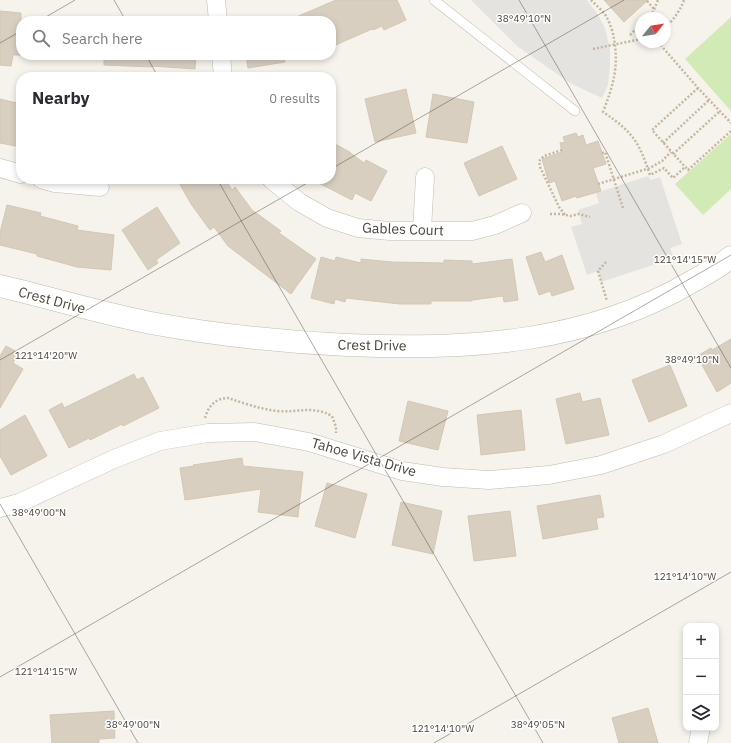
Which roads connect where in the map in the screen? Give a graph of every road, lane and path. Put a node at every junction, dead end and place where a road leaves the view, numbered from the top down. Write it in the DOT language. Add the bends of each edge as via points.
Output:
graph roads {
  1 [pos="216,0"];
  2 [pos="434,0"];
  3 [pos="591,0"];
  4 [pos="658,0"];
  5 [pos="684,0"];
  6 [pos="647,2"];
  7 [pos="654,9"];
  8 [pos="651,12"];
  9 [pos="218,16"];
  10 [pos="671,22"];
  11 [pos="635,30"];
  12 [pos="630,35"];
  13 [pos="635,40"];
  14 [pos="615,45"];
  15 [pos="663,48"];
  16 [pos="593,49"];
  17 [pos="221,60"];
  18 [pos="223,72"];
  19 [pos="698,88"];
  20 [pos="709,100"];
  21 [pos="575,111"];
  22 [pos="720,111"];
  23 [pos="731,123"];
  24 [pos="731,131"];
  25 [pos="663,143"];
  26 [pos="562,150"];
  27 [pos="602,153"];
  28 [pos="672,153"];
  29 [pos="685,167"];
  30 [pos="0,168"];
  31 [pos="647,169"];
  32 [pos="16,173"];
  33 [pos="425,177"];
  34 [pos="614,179"];
  35 [pos="66,184"];
  36 [pos="277,184"];
  37 [pos="598,184"];
  38 [pos="100,187"];
  39 [pos="623,208"];
  40 [pos="522,213"];
  41 [pos="550,214"];
  42 [pos="565,215"];
  43 [pos="590,217"];
  44 [pos="422,230"];
  45 [pos="731,257"];
  46 [pos="606,262"];
  47 [pos="0,286"];
  48 [pos="612,319"];
  49 [pos="731,413"];
  50 [pos="204,420"];
  51 [pos="336,438"];
  52 [pos="0,508"];
  53 [pos="700,731"];
  54 [pos="698,743"];
  1 -- 9 [label="street"];
  2 -- 21 [label="lane"];
  3 -- 14 [label="path" via="606,16"];
  4 -- 7 [label="path"];
  5 -- 10 [label="path"];
  6 -- 7 [label="path"];
  7 -- 8 [label="path"];
  11 -- 12 [label="path"];
  13 -- 14 [label="path"];
  14 -- 16 [label="path"];
  14 -- 31 [label="path" via="616,72 603,112 630,133 640,147"];
  15 -- 19 [label="path"];
  17 -- 18 [label="street"];
  19 -- 20 [label="path"];
  19 -- 25 [label="path" via="652,130"];
  20 -- 22 [label="path"];
  20 -- 25 [label="path"];
  22 -- 23 [label="path"];
  22 -- 28 [label="path"];
  24 -- 29 [label="path" via="688,170"];
  25 -- 28 [label="path"];
  26 -- 42 [label="path" via="544,156 539,161"];
  27 -- 34 [label="path" via="606,152"];
  28 -- 29 [label="path"];
  28 -- 31 [label="path"];
  29 -- 31 [label="path" via="673,178 664,168 650,176"];
  30 -- 32 [label="street"];
  31 -- 34 [label="path"];
  33 -- 44 [label="street"];
  34 -- 37 [label="path"];
  34 -- 39 [label="path"];
  35 -- 38 [label="street"];
  36 -- 44 [label="street, Gables Court" via="299,202 327,218 358,228"];
  40 -- 44 [label="street, Gables Court" via="495,225 472,231"];
  41 -- 42 [label="path"];
  42 -- 43 [label="path" via="579,214"];
  45 -- 48 [label="street, Crest Drive" via="670,295"];
  46 -- 48 [label="path" via="598,271"];
  47 -- 48 [label="street, Crest Drive" via="93,311 151,323 300,343 451,346 508,342"];
  49 -- 52 [label="street, Tahoe Vista Drive" via="664,444 601,465 549,476 489,480 402,471 309,442 255,432 208,433 160,441 114,459 19,503"];
  50 -- 51 [label="path" via="214,402 228,398 276,411 323,411 335,421"];
  53 -- 54 [label="street"];
}
